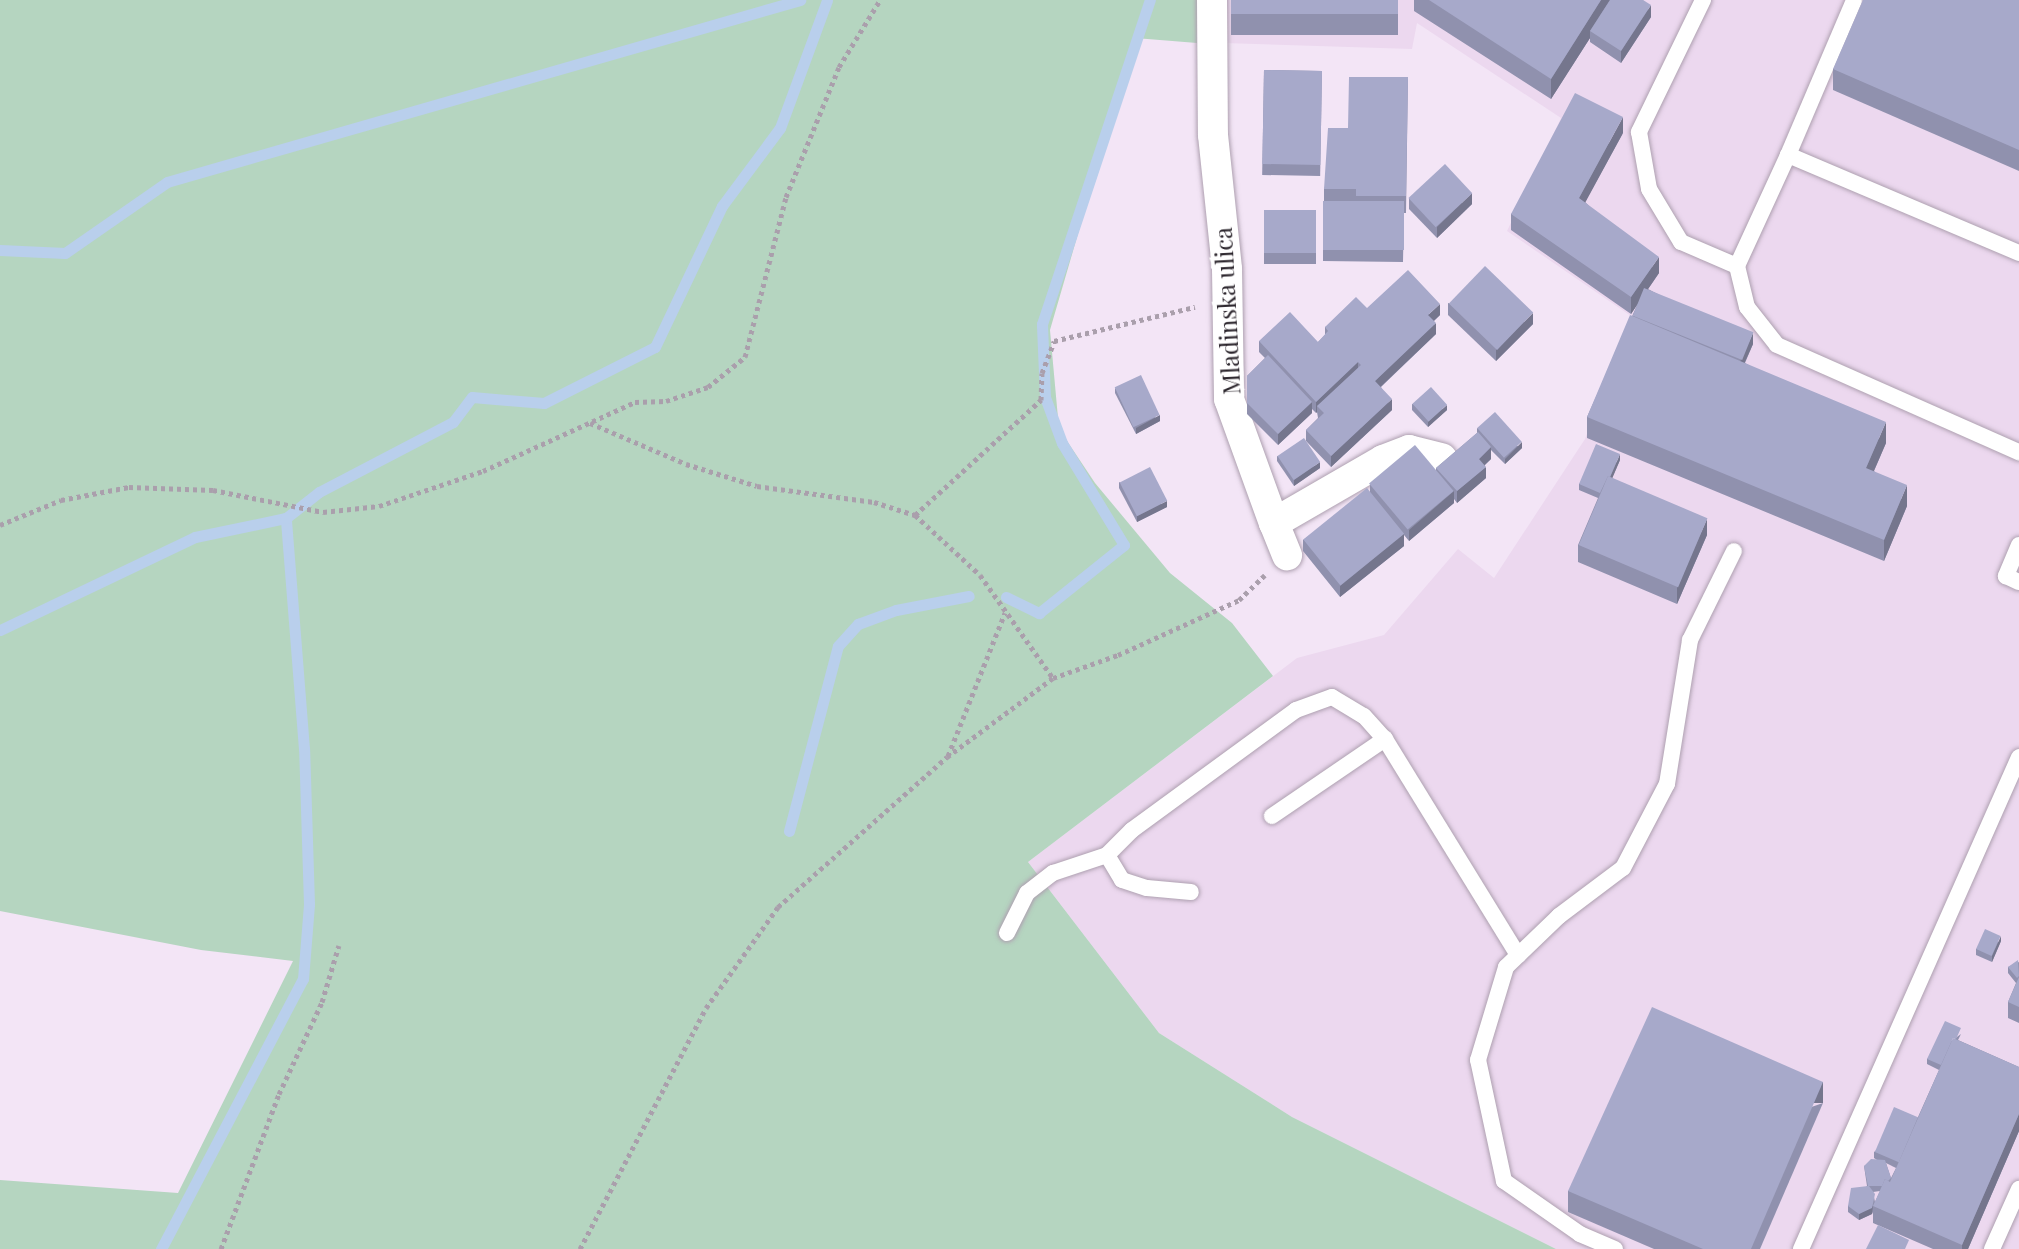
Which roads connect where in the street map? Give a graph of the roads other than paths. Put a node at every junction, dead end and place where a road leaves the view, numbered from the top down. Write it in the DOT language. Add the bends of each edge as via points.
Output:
graph roads {
  1 [pos="1212,0"];
  2 [pos="1703,0"];
  3 [pos="1854,0"];
  4 [pos="1788,155"];
  5 [pos="2019,253"];
  6 [pos="1737,266"];
  7 [pos="2019,452"];
  8 [pos="1442,458"];
  9 [pos="1274,523"];
  10 [pos="2019,545"];
  11 [pos="1734,551"];
  12 [pos="1287,555"];
  13 [pos="2019,582"];
  14 [pos="1385,739"];
  15 [pos="2019,757"];
  16 [pos="1272,816"];
  17 [pos="1107,855"];
  18 [pos="1191,892"];
  19 [pos="1007,933"];
  20 [pos="1518,955"];
  21 [pos="2019,1189"];
  22 [pos="1615,1249"];
  23 [pos="1801,1249"];
  24 [pos="1992,1249"];
  1 -- 9 [label="street, Mladinska ulica" via="1213,135 1228,304 1229,399"];
  2 -- 6 [label="lane" via="1639,132 1649,189 1681,242"];
  3 -- 4 [label="lane"];
  4 -- 5 [label="lane"];
  4 -- 6 [label="lane"];
  6 -- 7 [label="lane" via="1747,307 1777,345"];
  8 -- 9 [label="street" via="1409,450 1383,460"];
  9 -- 12 [label="street, Mladinska ulica"];
  10 -- 13 [label="lane" via="2006,576"];
  11 -- 20 [label="lane" via="1690,640 1667,784 1623,868"];
  14 -- 16 [label="lane"];
  14 -- 17 [label="lane" via="1364,716 1332,697 1296,710 1132,830"];
  14 -- 20 [label="lane"];
  15 -- 23 [label="lane"];
  17 -- 18 [label="lane" via="1122,880"];
  17 -- 19 [label="lane" via="1053,873 1027,893"];
  20 -- 22 [label="lane" via="1506,967 1478,1060 1504,1181 1580,1234"];
  21 -- 24 [label="lane"];
}
